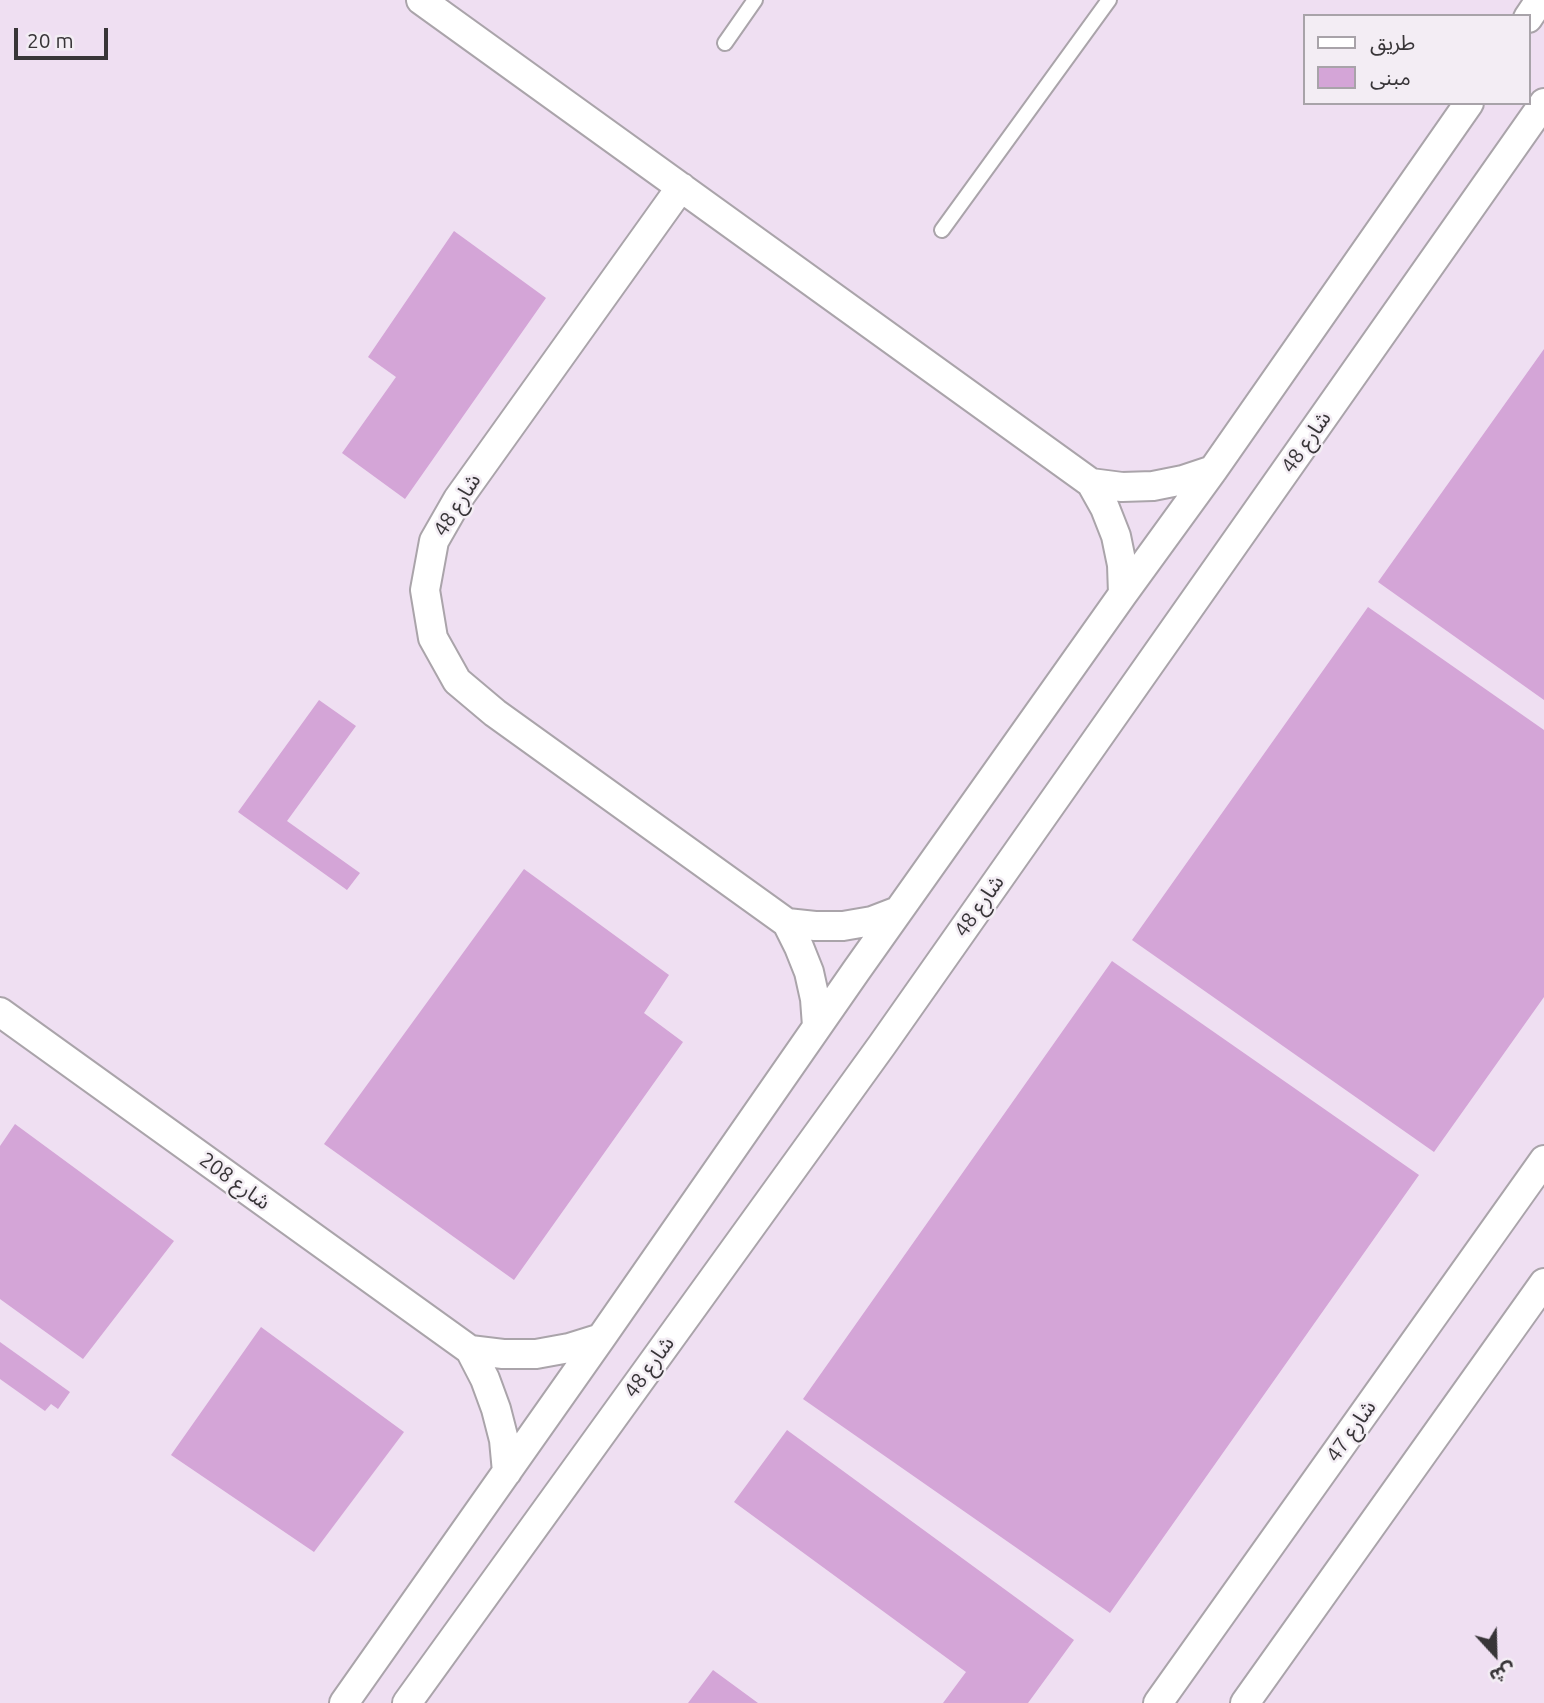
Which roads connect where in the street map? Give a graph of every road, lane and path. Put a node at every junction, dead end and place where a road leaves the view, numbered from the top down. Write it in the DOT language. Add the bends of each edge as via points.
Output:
graph roads {
  1 [pos="421,0"];
  2 [pos="755,0"];
  3 [pos="1109,0"];
  4 [pos="1540,0"];
  5 [pos="1530,15"];
  6 [pos="725,43"];
  7 [pos="1544,103"];
  8 [pos="1468,105"];
  9 [pos="681,187"];
  10 [pos="942,230"];
  11 [pos="1213,470"];
  12 [pos="1091,483"];
  13 [pos="1123,594"];
  14 [pos="898,911"];
  15 [pos="787,923"];
  16 [pos="0,1012"];
  17 [pos="817,1026"];
  18 [pos="1544,1160"];
  19 [pos="1544,1283"];
  20 [pos="601,1338"];
  21 [pos="470,1350"];
  22 [pos="507,1472"];
  23 [pos="344,1703"];
  24 [pos="407,1703"];
  25 [pos="1158,1703"];
  26 [pos="1245,1703"];
  1 -- 9 [label="street"];
  2 -- 6 [label="lane"];
  3 -- 10 [label="lane"];
  4 -- 5 [label="street"];
  7 -- 24 [label="street, شارع 48" via="874,1056"];
  8 -- 11 [label="street"];
  9 -- 12 [label="street"];
  9 -- 15 [label="street, شارع 48" via="458,499 433,541 425,590 433,638 457,681"];
  11 -- 12 [label="street" via="1153,486"];
  11 -- 13 [label="street"];
  12 -- 13 [label="street" via="1116,536"];
  13 -- 14 [label="street"];
  14 -- 15 [label="street" via="843,926"];
  14 -- 17 [label="street"];
  15 -- 17 [label="street, شارع 48" via="809,972"];
  16 -- 21 [label="street, شارع 208"];
  17 -- 20 [label="street"];
  18 -- 25 [label="street, شارع 47"];
  19 -- 26 [label="street"];
  20 -- 21 [label="street, شارع 208" via="536,1354"];
  20 -- 22 [label="street"];
  21 -- 22 [label="street, شارع 208" via="496,1409"];
  22 -- 23 [label="street"];
}
